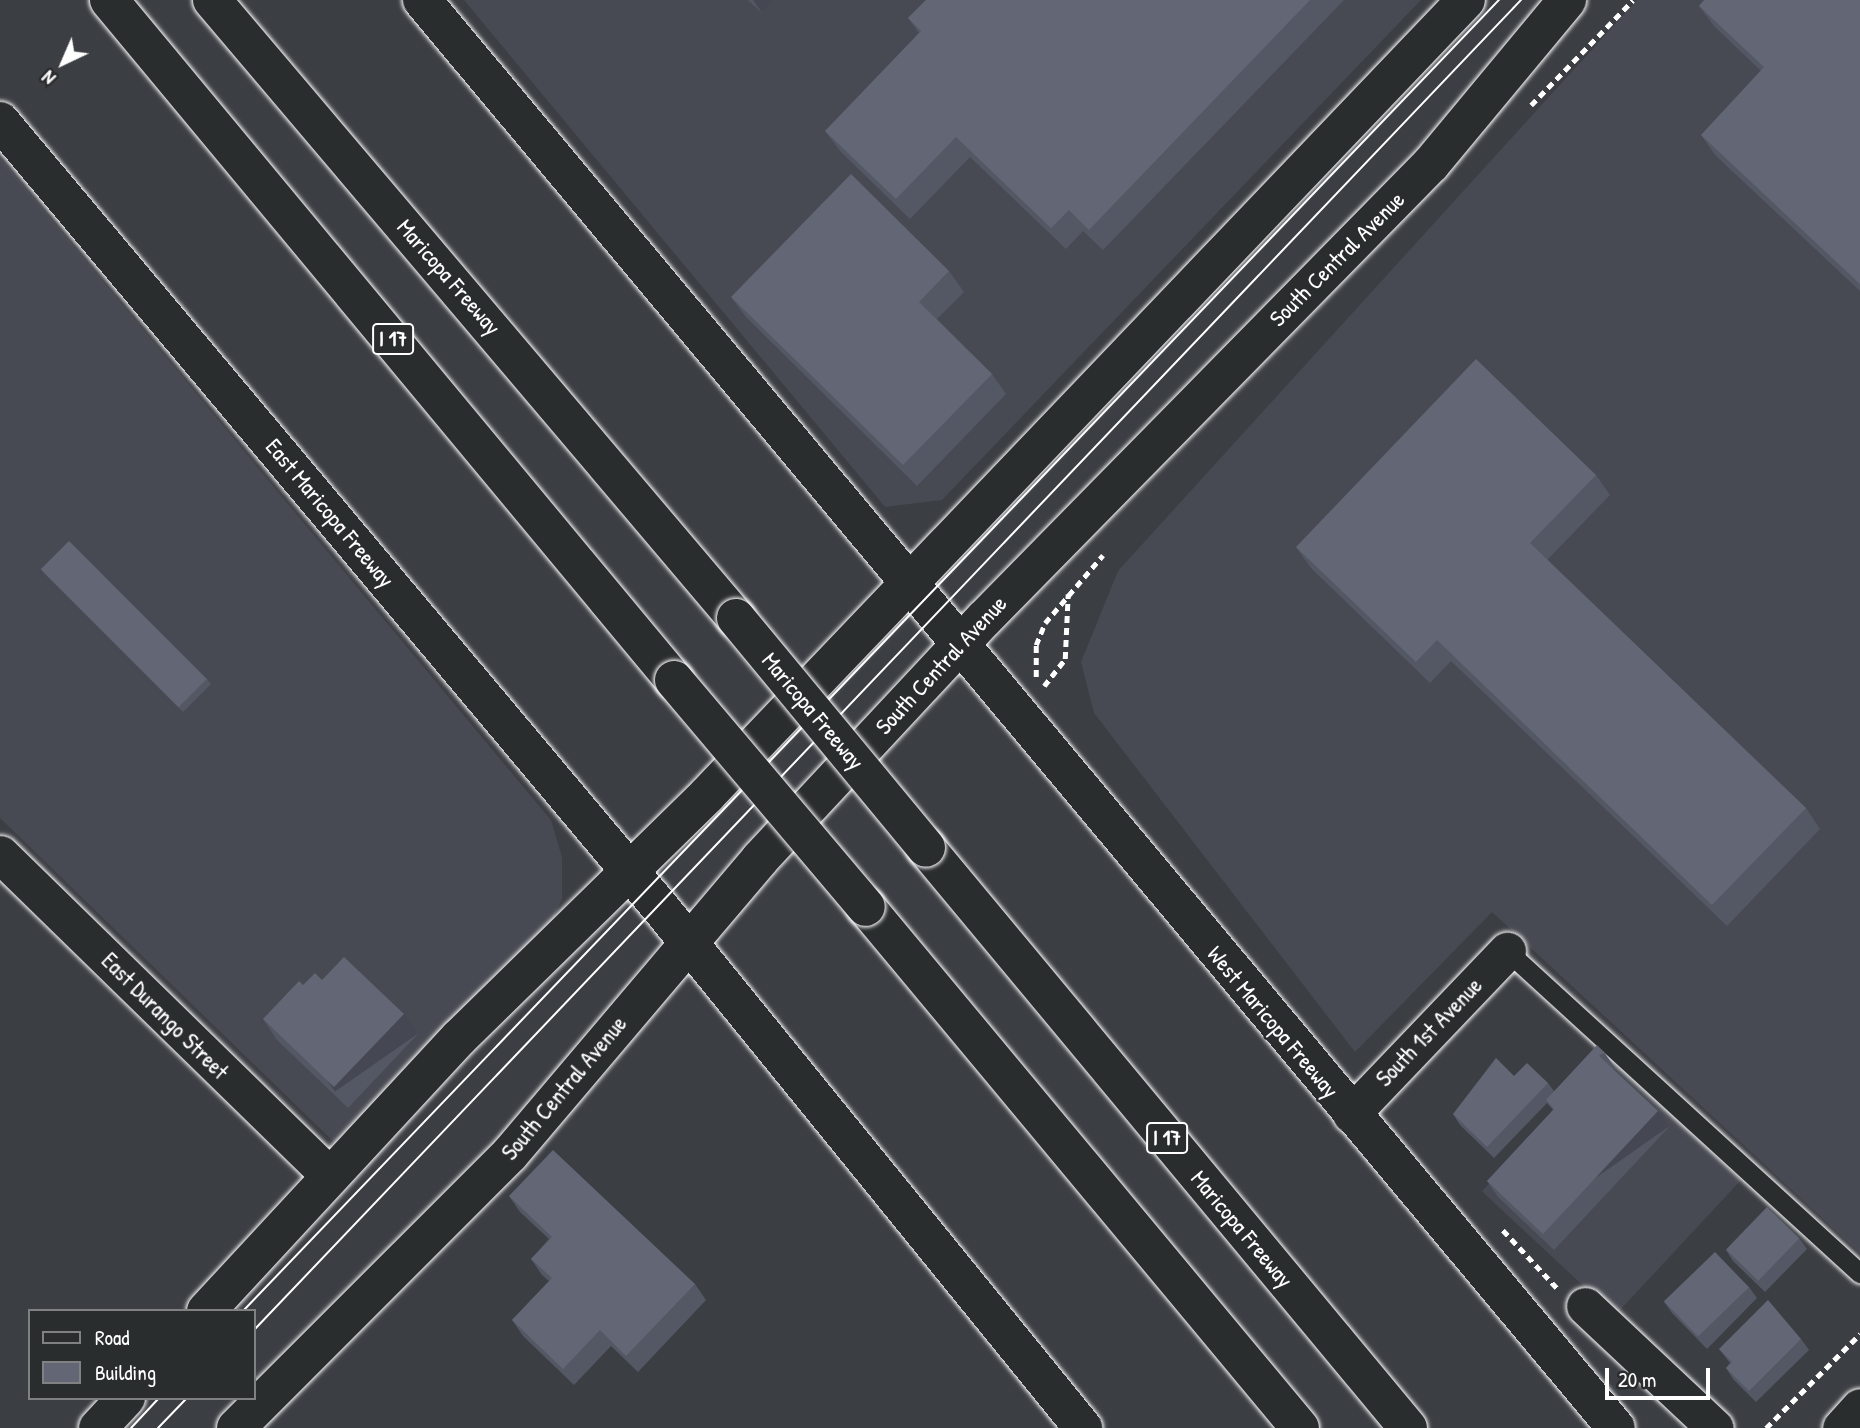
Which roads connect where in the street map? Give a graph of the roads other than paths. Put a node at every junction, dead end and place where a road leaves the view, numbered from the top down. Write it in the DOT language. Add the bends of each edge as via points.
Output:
graph roads {
  1 [pos="109,0"];
  2 [pos="212,0"];
  3 [pos="422,0"];
  4 [pos="1466,0"];
  5 [pos="1567,0"];
  6 [pos="0,121"];
  7 [pos="908,584"];
  8 [pos="958,647"];
  9 [pos="0,854"];
  10 [pos="631,872"];
  11 [pos="688,941"];
  12 [pos="1507,951"];
  13 [pos="1351,1114"];
  14 [pos="330,1176"];
  15 [pos="1860,1273"];
  16 [pos="1576,1302"];
  17 [pos="208,1309"];
  18 [pos="124,1400"];
  19 [pos="1860,1407"];
  20 [pos="1081,1427"];
  21 [pos="98,1428"];
  22 [pos="236,1428"];
  23 [pos="1300,1428"];
  24 [pos="1408,1428"];
  25 [pos="1616,1428"];
  26 [pos="1715,1428"];
  27 [pos="1841,1428"];
  1 -- 23 [label="main road, I 17, bridge"];
  2 -- 24 [label="main road, Maricopa Freeway / I 17, bridge" via="736,618"];
  3 -- 7 [label="main road"];
  4 -- 7 [label="main road"];
  5 -- 8 [label="main road, South Central Avenue" via="1430,164"];
  6 -- 10 [label="main road, East Maricopa Freeway"];
  7 -- 8 [label="main road, West Maricopa Freeway"];
  7 -- 10 [label="main road"];
  8 -- 11 [label="main road, South Central Avenue"];
  8 -- 13 [label="main road, West Maricopa Freeway"];
  9 -- 14 [label="street, East Durango Street"];
  10 -- 11 [label="main road, East Maricopa Freeway"];
  10 -- 14 [label="main road" via="458,1038"];
  11 -- 20 [label="main road"];
  11 -- 22 [label="main road, South Central Avenue" via="510,1154"];
  12 -- 13 [label="street, South 1st Avenue"];
  12 -- 15 [label="lane"];
  13 -- 25 [label="main road, West Maricopa Freeway"];
  14 -- 17 [label="main road"];
  16 -- 26 [label="street"];
  18 -- 21 [label="main road"];
  19 -- 27 [label="street"];
}
